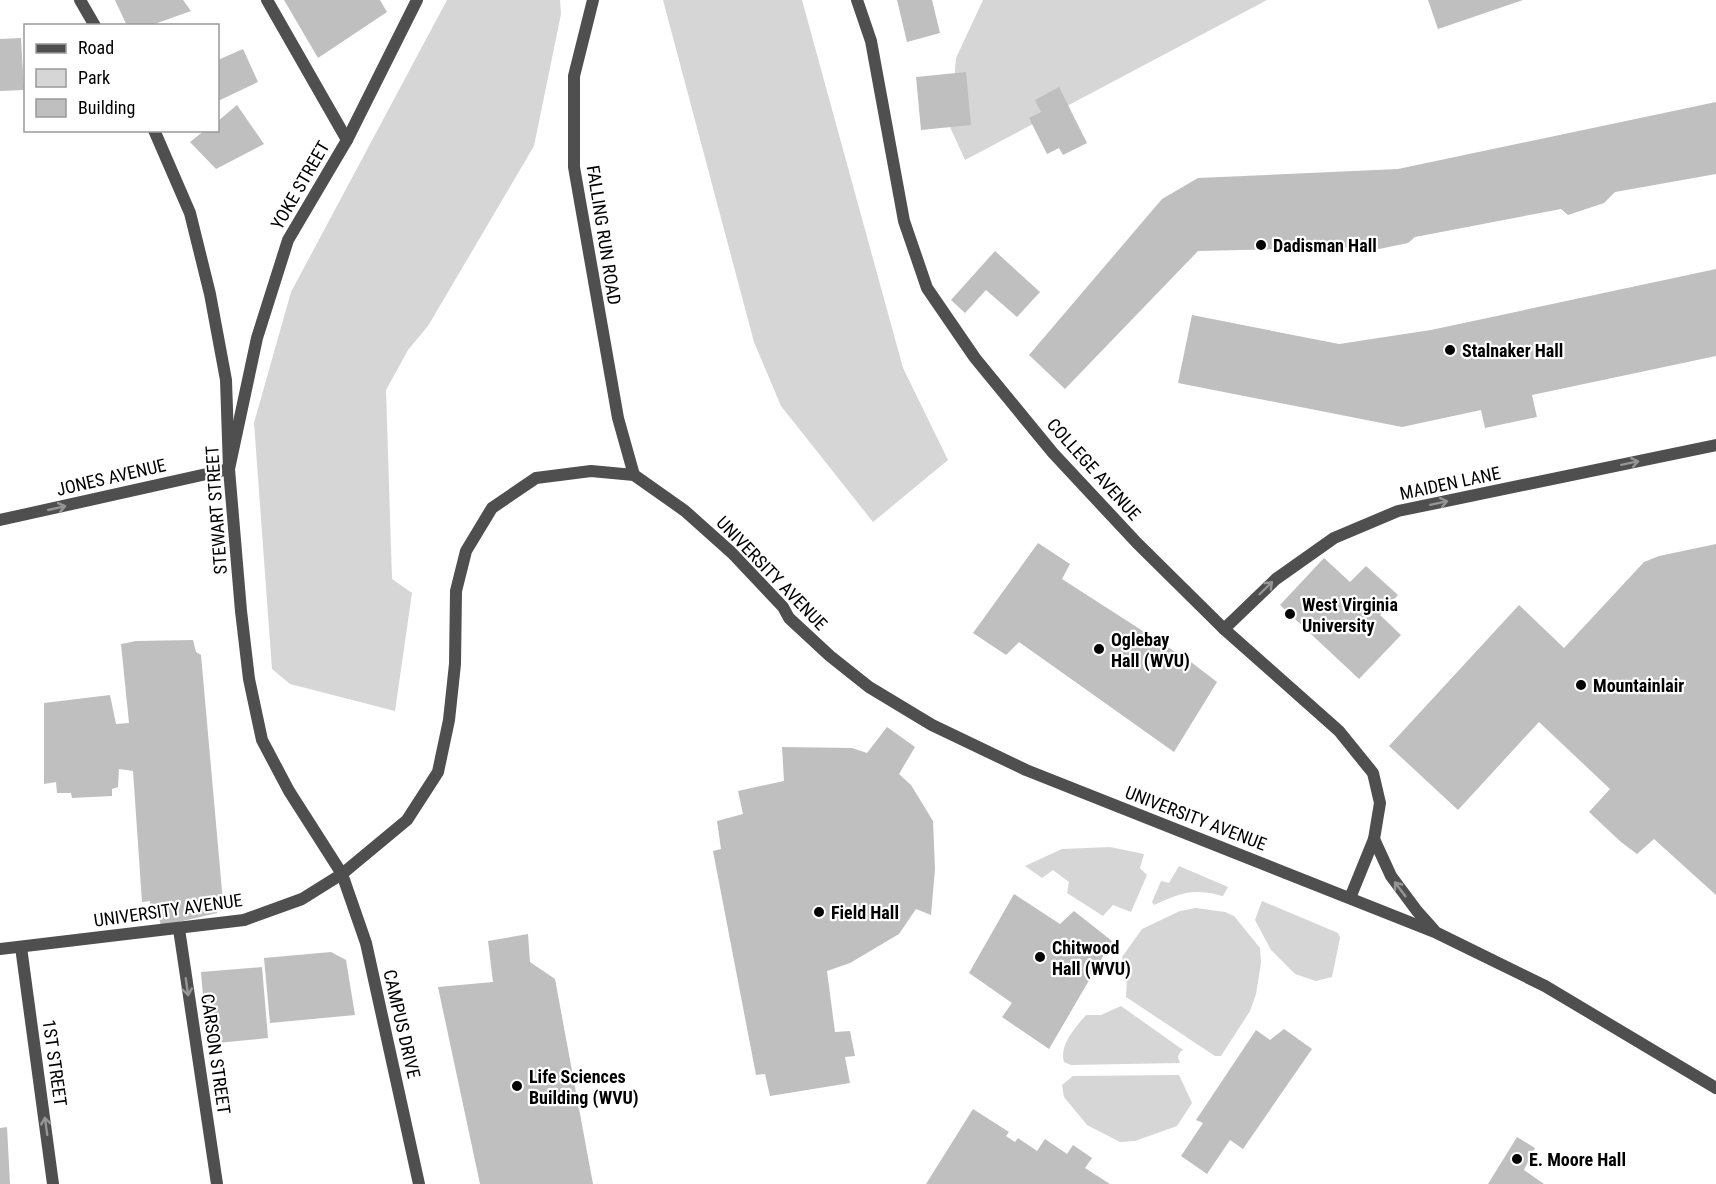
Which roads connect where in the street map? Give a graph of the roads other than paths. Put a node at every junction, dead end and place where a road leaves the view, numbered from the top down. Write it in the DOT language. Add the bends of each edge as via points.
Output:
graph roads {
  1 [pos="80,0"];
  2 [pos="267,0"];
  3 [pos="417,0"];
  4 [pos="593,0"];
  5 [pos="857,0"];
  6 [pos="94,24"];
  7 [pos="155,132"];
  8 [pos="347,140"];
  9 [pos="1716,445"];
  10 [pos="229,469"];
  11 [pos="634,475"];
  12 [pos="0,520"];
  13 [pos="1224,628"];
  14 [pos="1374,839"];
  15 [pos="342,874"];
  16 [pos="1350,898"];
  17 [pos="179,929"];
  18 [pos="1437,933"];
  19 [pos="21,947"];
  20 [pos="0,949"];
  21 [pos="1716,1088"];
  22 [pos="53,1184"];
  23 [pos="217,1184"];
  24 [pos="419,1184"];
  1 -- 6 [label="street"];
  2 -- 8 [label="street"];
  3 -- 8 [label="street, YOKE STREET"];
  4 -- 11 [label="street, FALLING RUN ROAD" via="573,76 574,167 618,418"];
  5 -- 13 [label="street, COLLEGE AVENUE" via="871,41 904,221 927,288 975,358 1053,453"];
  7 -- 10 [label="street, STEWART STREET" via="190,213 210,294 226,380"];
  8 -- 10 [label="street, YOKE STREET" via="288,240 257,338"];
  13 -- 9 [label="street, MAIDEN LANE, one-way" via="1276,579 1334,538 1398,511"];
  12 -- 10 [label="street, JONES AVENUE, one-way"];
  10 -- 15 [label="street, STEWART STREET" via="249,679 262,740"];
  11 -- 15 [label="street, UNIVERSITY AVENUE" via="591,471 536,478 492,508 466,551 456,591 455,664 438,772 407,820"];
  11 -- 16 [label="street, UNIVERSITY AVENUE" via="685,511 732,553 789,618 830,657 923,720 1026,770"];
  13 -- 14 [label="street, COLLEGE AVENUE" via="1339,732 1373,773 1380,802"];
  14 -- 16 [label="street, COLLEGE AVENUE"];
  18 -- 14 [label="street, one-way" via="1391,876"];
  15 -- 17 [label="street, UNIVERSITY AVENUE" via="302,899 244,920"];
  15 -- 24 [label="street, CAMPUS DRIVE" via="366,943"];
  16 -- 18 [label="street, UNIVERSITY AVENUE"];
  17 -- 19 [label="street, UNIVERSITY AVENUE"];
  17 -- 23 [label="street, CARSON STREET, one-way"];
  18 -- 21 [label="street, UNIVERSITY AVENUE" via="1545,986"];
  19 -- 20 [label="street, UNIVERSITY AVENUE"];
  22 -- 19 [label="street, 1ST STREET, one-way"];
}
